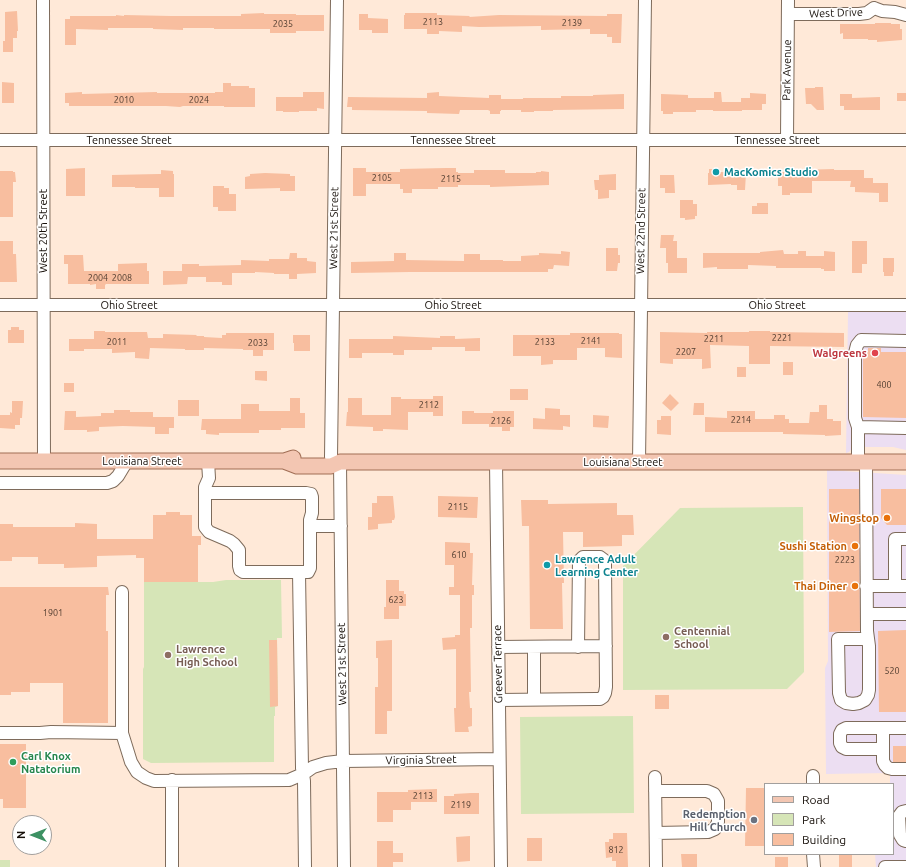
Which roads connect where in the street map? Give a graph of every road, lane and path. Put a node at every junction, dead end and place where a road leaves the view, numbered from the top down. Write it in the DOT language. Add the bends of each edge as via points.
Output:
graph roads {
  1 [pos="44,0"];
  2 [pos="337,0"];
  3 [pos="645,0"];
  4 [pos="788,0"];
  5 [pos="875,4"];
  6 [pos="788,14"];
  7 [pos="906,15"];
  8 [pos="0,140"];
  9 [pos="43,140"];
  10 [pos="335,140"];
  11 [pos="642,140"];
  12 [pos="787,140"];
  13 [pos="906,140"];
  14 [pos="0,305"];
  15 [pos="44,305"];
  16 [pos="333,305"];
  17 [pos="640,305"];
  18 [pos="906,305"];
  19 [pos="906,341"];
  20 [pos="858,428"];
  21 [pos="906,428"];
  22 [pos="336,459"];
  23 [pos="0,462"];
  24 [pos="44,462"];
  25 [pos="127,462"];
  26 [pos="208,462"];
  27 [pos="496,462"];
  28 [pos="638,462"];
  29 [pos="862,462"];
  30 [pos="906,462"];
  31 [pos="0,483"];
  32 [pos="205,493"];
  33 [pos="310,523"];
  34 [pos="341,526"];
  35 [pos="906,539"];
  36 [pos="299,572"];
  37 [pos="866,586"];
  38 [pos="900,586"];
  39 [pos="122,592"];
  40 [pos="867,614"];
  41 [pos="906,614"];
  42 [pos="868,639"];
  43 [pos="578,646"];
  44 [pos="606,646"];
  45 [pos="498,647"];
  46 [pos="534,647"];
  47 [pos="499,700"];
  48 [pos="534,700"];
  49 [pos="883,728"];
  50 [pos="906,728"];
  51 [pos="0,733"];
  52 [pos="122,733"];
  53 [pos="883,749"];
  54 [pos="499,759"];
  55 [pos="343,761"];
  56 [pos="906,769"];
  57 [pos="303,774"];
  58 [pos="656,777"];
  59 [pos="172,780"];
  60 [pos="656,791"];
  61 [pos="906,811"];
  62 [pos="656,833"];
  63 [pos="906,841"];
  64 [pos="814,855"];
  65 [pos="172,867"];
  66 [pos="304,867"];
  67 [pos="344,867"];
  68 [pos="500,867"];
  69 [pos="656,867"];
  70 [pos="814,867"];
  71 [pos="885,867"];
  72 [pos="906,867"];
  1 -- 9 [label="street, West 20th Street"];
  2 -- 10 [label="street, West 21st Street"];
  3 -- 11 [label="street, West 22nd Street"];
  4 -- 6 [label="street, Park Avenue"];
  5 -- 6 [label="street, West Drive" via="867,13 859,14"];
  5 -- 7 [label="street, West Drive" via="882,11"];
  6 -- 12 [label="street, Park Avenue"];
  8 -- 9 [label="street, Tennessee Street"];
  9 -- 10 [label="street, Tennessee Street"];
  9 -- 15 [label="street, West 20th Street"];
  10 -- 11 [label="street, Tennessee Street"];
  10 -- 16 [label="street, West 21st Street"];
  11 -- 12 [label="street, Tennessee Street"];
  11 -- 17 [label="street, West 22nd Street"];
  12 -- 13 [label="street, Tennessee Street"];
  14 -- 15 [label="street, Ohio Street"];
  15 -- 16 [label="street, Ohio Street"];
  15 -- 24 [label="street, West 20th Street"];
  16 -- 17 [label="street, Ohio Street"];
  16 -- 22 [label="street, West 21st Street"];
  17 -- 18 [label="street, Ohio Street"];
  17 -- 28 [label="street, West 22nd Street"];
  19 -- 20 [label="street" via="861,340 857,345 855,418"];
  20 -- 21 [label="street"];
  20 -- 29 [label="street"];
  22 -- 26 [label="main road, Louisiana Street" via="331,466 297,466 284,462"];
  22 -- 27 [label="main road, Louisiana Street"];
  22 -- 34 [label="street, West 21st Street"];
  23 -- 24 [label="main road, Louisiana Street"];
  24 -- 25 [label="main road, Louisiana Street"];
  25 -- 26 [label="main road, Louisiana Street"];
  25 -- 31 [label="street" via="118,476 107,483"];
  26 -- 32 [label="street"];
  27 -- 28 [label="main road, Louisiana Street"];
  27 -- 45 [label="street, Greever Terrace"];
  28 -- 29 [label="main road, Louisiana Street"];
  29 -- 30 [label="main road, Louisiana Street"];
  29 -- 37 [label="street"];
  32 -- 33 [label="street" via="311,494"];
  32 -- 36 [label="street" via="205,527 209,532 234,544 238,550 240,570"];
  33 -- 34 [label="street"];
  33 -- 36 [label="street" via="310,568 308,572"];
  34 -- 55 [label="street, West 21st Street"];
  35 -- 38 [label="street" via="895,539"];
  36 -- 57 [label="street"];
  37 -- 38 [label="street"];
  37 -- 40 [label="street"];
  39 -- 52 [label="street, Virginia Street"];
  40 -- 41 [label="street"];
  40 -- 42 [label="street"];
  42 -- 42 [label="street" via="838,639 838,693 841,700 846,703 859,703 868,696"];
  43 -- 44 [label="street"];
  43 -- 44 [label="street" via="579,561 583,557 600,557 605,563"];
  43 -- 46 [label="street"];
  44 -- 48 [label="street" via="606,687 603,697"];
  45 -- 46 [label="street"];
  45 -- 47 [label="street, Greever Terrace"];
  46 -- 48 [label="street"];
  47 -- 48 [label="street"];
  47 -- 54 [label="street, Greever Terrace"];
  49 -- 50 [label="street"];
  49 -- 53 [label="street"];
  49 -- 53 [label="street" via="846,728 840,734 840,743 846,749"];
  51 -- 52 [label="street"];
  52 -- 59 [label="street, Virginia Street" via="131,762 137,772 154,780"];
  53 -- 56 [label="street" via="883,761 888,768"];
  54 -- 55 [label="street, Virginia Street"];
  54 -- 68 [label="street, Greever Terrace"];
  55 -- 57 [label="street, Virginia Street" via="313,767"];
  55 -- 67 [label="street, West 21st Street"];
  57 -- 59 [label="street, Virginia Street" via="289,780"];
  57 -- 66 [label="street"];
  58 -- 60 [label="street"];
  59 -- 65 [label="street"];
  60 -- 62 [label="street"];
  60 -- 62 [label="street" via="707,790 714,794 718,801 718,822 714,829 708,832"];
  61 -- 63 [label="street" via="900,816 900,834"];
  62 -- 69 [label="street"];
  64 -- 70 [label="street"];
  71 -- 72 [label="street"];
}
